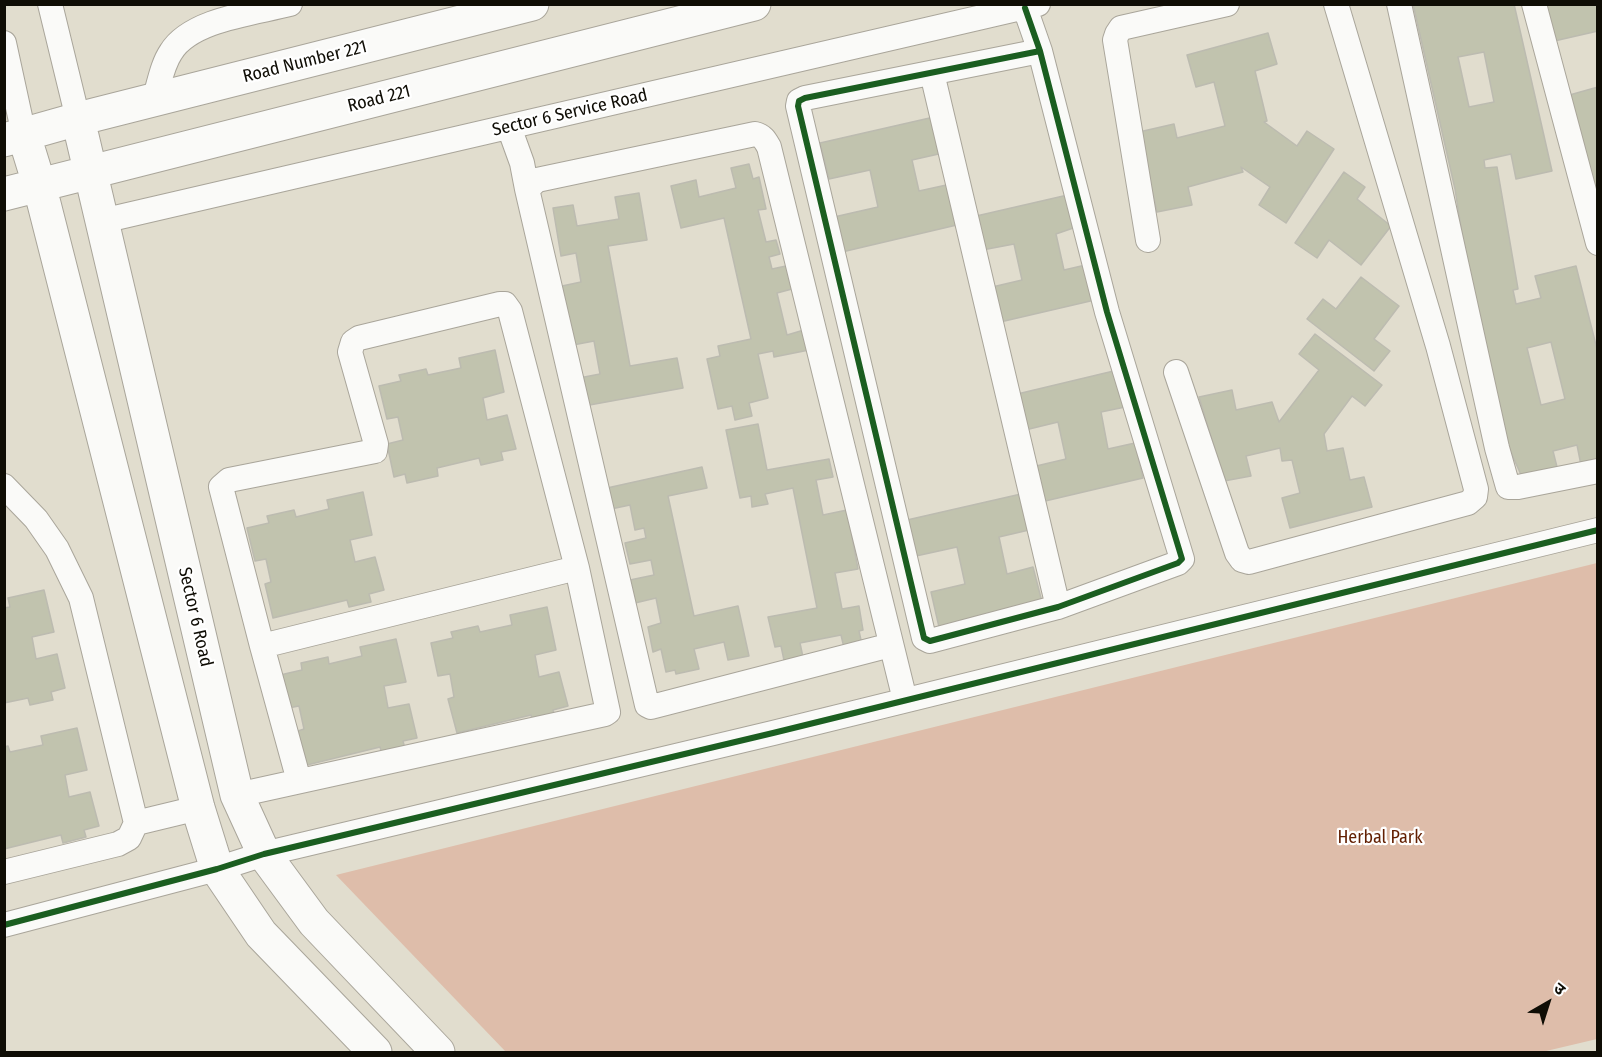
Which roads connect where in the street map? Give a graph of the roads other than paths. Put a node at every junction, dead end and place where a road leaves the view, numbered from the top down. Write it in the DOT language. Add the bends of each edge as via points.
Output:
graph roads {
  1 [pos="50,4"];
  2 [pos="290,4"];
  3 [pos="532,4"];
  4 [pos="754,4"];
  5 [pos="1227,4"];
  6 [pos="1336,4"];
  7 [pos="1399,4"];
  8 [pos="1534,4"];
  9 [pos="1031,6"];
  10 [pos="4,43"];
  11 [pos="1040,51"];
  12 [pos="932,73"];
  13 [pos="154,100"];
  14 [pos="78,119"];
  15 [pos="509,127"];
  16 [pos="14,138"];
  17 [pos="91,171"];
  18 [pos="39,184"];
  19 [pos="527,189"];
  20 [pos="4,194"];
  21 [pos="102,221"];
  22 [pos="1148,240"];
  23 [pos="1598,243"];
  24 [pos="1176,372"];
  25 [pos="1598,471"];
  26 [pos="4,486"];
  27 [pos="1598,530"];
  28 [pos="577,568"];
  29 [pos="1058,607"];
  30 [pos="891,645"];
  31 [pos="262,646"];
  32 [pos="905,700"];
  33 [pos="299,781"];
  34 [pos="237,795"];
  35 [pos="198,808"];
  36 [pos="136,823"];
  37 [pos="264,854"];
  38 [pos="217,869"];
  39 [pos="4,872"];
  40 [pos="4,925"];
  41 [pos="375,1053"];
  42 [pos="438,1053"];
  1 -- 14 [label="street"];
  2 -- 13 [label="street" via="208,24 191,33 170,52"];
  3 -- 13 [label="street, Road Number 221"];
  4 -- 17 [label="street, Road 221"];
  5 -- 22 [label="street" via="1121,28 1117,34"];
  6 -- 24 [label="street" via="1438,346 1475,497 1468,503 1249,562 1242,560"];
  7 -- 25 [label="street" via="1508,487"];
  8 -- 23 [label="street"];
  9 -- 11 [label="street"];
  9 -- 15 [label="street, Sector 6 Service Road"];
  10 -- 16 [label="street"];
  11 -- 12 [label="street"];
  11 -- 29 [label="street" via="1107,312 1182,559"];
  12 -- 29 [label="street"];
  12 -- 29 [label="street" via="805,98 799,101 798,111 924,638 930,641"];
  13 -- 14 [label="street, Road Number 221"];
  14 -- 16 [label="street, Road Number 221"];
  14 -- 17 [label="street, Sector 6 Road"];
  15 -- 19 [label="street"];
  15 -- 21 [label="street, Sector 6 Service Road"];
  16 -- 18 [label="street"];
  17 -- 18 [label="street, Road 221"];
  17 -- 21 [label="street, Sector 6 Road"];
  18 -- 20 [label="street, Road 221"];
  18 -- 35 [label="street"];
  19 -- 30 [label="street" via="537,180 744,136 761,135 765,140"];
  19 -- 30 [label="street" via="647,705"];
  21 -- 34 [label="street, Sector 6 Road"];
  26 -- 36 [label="street" via="36,519 57,549 81,598"];
  27 -- 32 [label="street"];
  28 -- 31 [label="street"];
  28 -- 31 [label="street" via="507,307 500,304 359,338 350,352 375,451 229,480 221,487"];
  28 -- 33 [label="street" via="609,707 605,714"];
  30 -- 32 [label="street"];
  31 -- 33 [label="street"];
  32 -- 37 [label="street"];
  33 -- 34 [label="street"];
  34 -- 37 [label="street, Sector 6 Road"];
  35 -- 36 [label="street"];
  35 -- 38 [label="street"];
  36 -- 39 [label="street" via="129,838 118,844"];
  37 -- 38 [label="street"];
  37 -- 42 [label="street, Sector 6 Road" via="314,922"];
  38 -- 40 [label="street"];
  38 -- 41 [label="street" via="261,934"];
}
